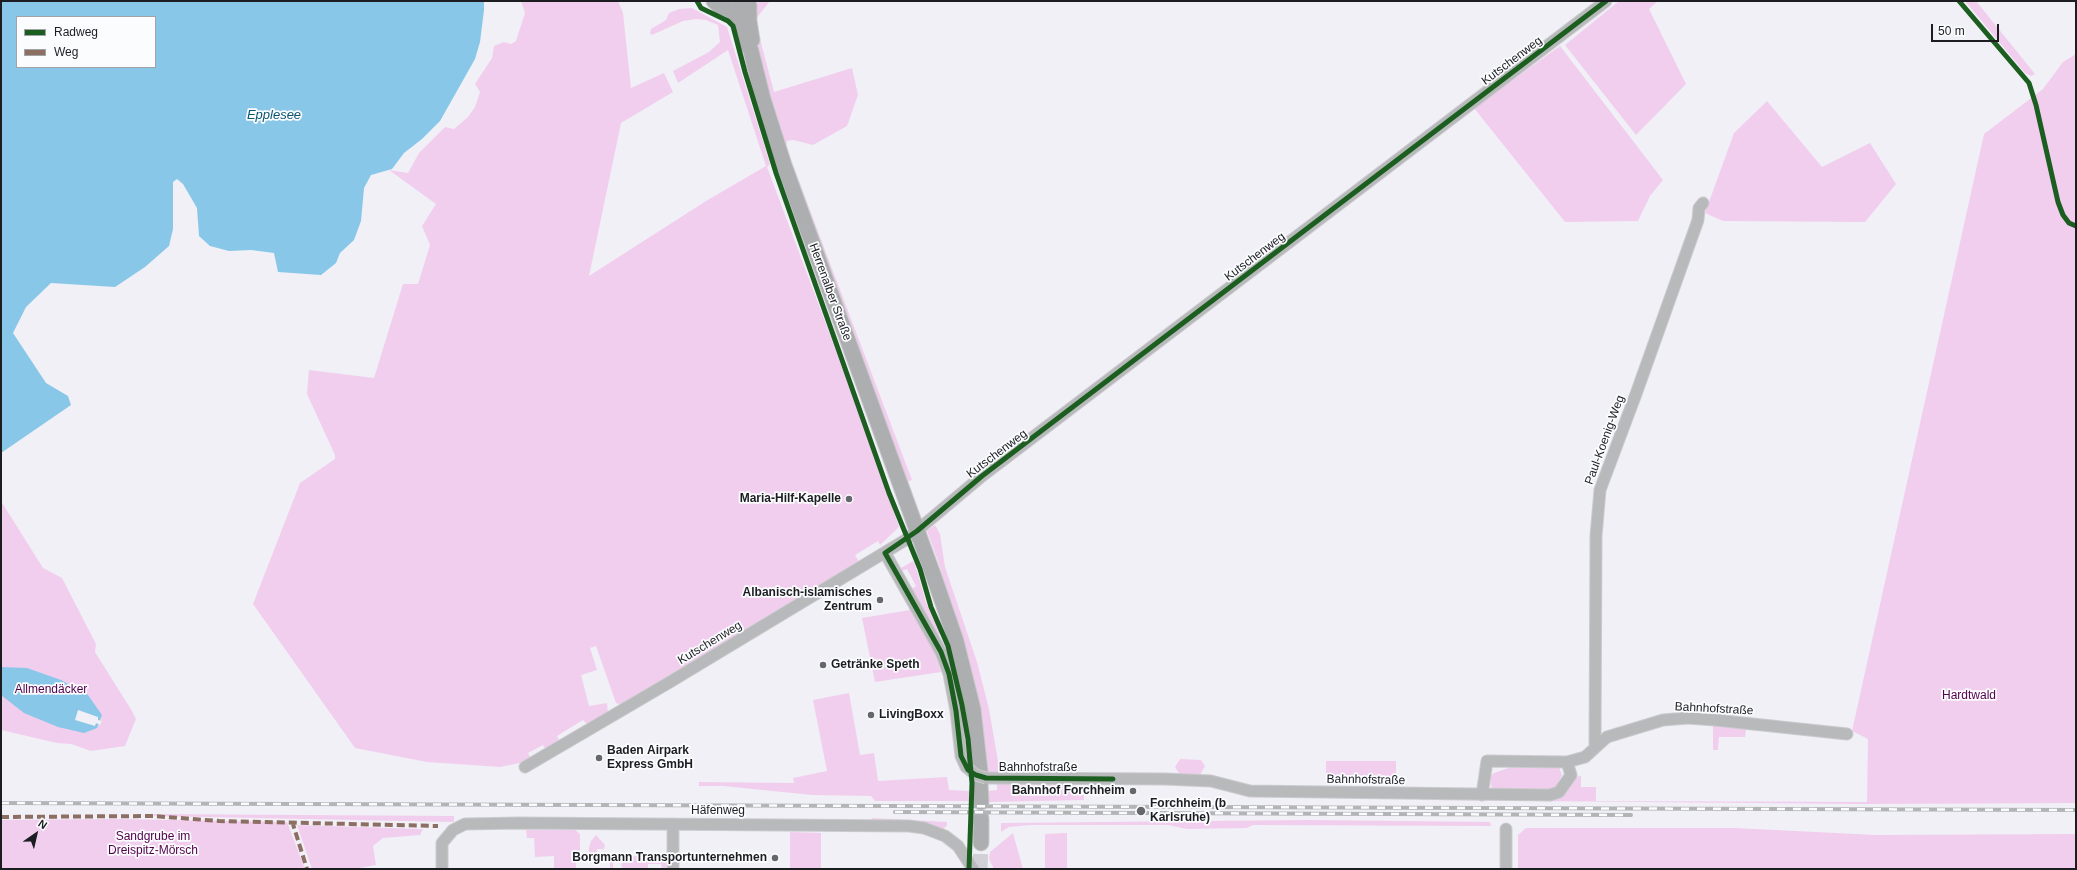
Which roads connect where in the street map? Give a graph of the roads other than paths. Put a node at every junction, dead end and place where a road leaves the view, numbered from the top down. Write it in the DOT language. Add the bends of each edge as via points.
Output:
graph roads {
  1 [pos="714,1"];
  2 [pos="1606,1"];
  3 [pos="751,3"];
  4 [pos="730,10"];
  5 [pos="751,51"];
  6 [pos="1703,203"];
  7 [pos="912,535"];
  8 [pos="885,553"];
  9 [pos="1847,734"];
  10 [pos="1595,747"];
  11 [pos="1567,762"];
  12 [pos="525,767"];
  13 [pos="978,775"];
  14 [pos="1482,795"];
  15 [pos="981,802"];
  16 [pos="981,818"];
  17 [pos="674,824"];
  18 [pos="1506,829"];
  19 [pos="981,843"];
  20 [pos="972,866"];
  21 [pos="442,869"];
  22 [pos="673,869"];
  23 [pos="1506,869"];
  1 -- 4 [label="main road"];
  2 -- 7 [label="street, Kutschenweg" via="982,476"];
  3 -- 4 [label="main road"];
  3 -- 5 [label="main road, Herrenalber Straße"];
  4 -- 5 [label="main road, Herrenalber Straße" via="736,17"];
  5 -- 7 [label="main road, Herrenalber Straße" via="784,165"];
  6 -- 10 [label="street, Paul-Koenig-Weg" via="1699,208 1698,220 1600,490 1596,536"];
  7 -- 8 [label="street, Kutschenweg"];
  7 -- 13 [label="main road, Herrenalber Straße" via="956,641 973,709"];
  8 -- 12 [label="street, Kutschenweg"];
  8 -- 13 [label="street, Herrenalber Straße" via="941,652 949,674 956,710 961,756"];
  9 -- 10 [label="street, Bahnhofstraße" via="1688,718 1656,722 1607,737"];
  10 -- 11 [label="street, Bahnhofstraße" via="1584,757"];
  11 -- 14 [label="street, Bahnhofstraße" via="1570,775 1558,792 1550,795"];
  11 -- 14 [label="street, Bahnhofstraße" via="1487,761"];
  13 -- 14 [label="street, Bahnhofstraße" via="1211,781 1250,791"];
  13 -- 15 [label="main road, Herrenalber Straße"];
  16 -- 19 [label="main road"];
  17 -- 20 [label="street, Häfenweg" via="917,827 945,836 958,846"];
  17 -- 21 [label="street, Häfenweg" via="465,824 453,830 442,844"];
  17 -- 22 [label="street"];
  18 -- 23 [label="street"];
}
